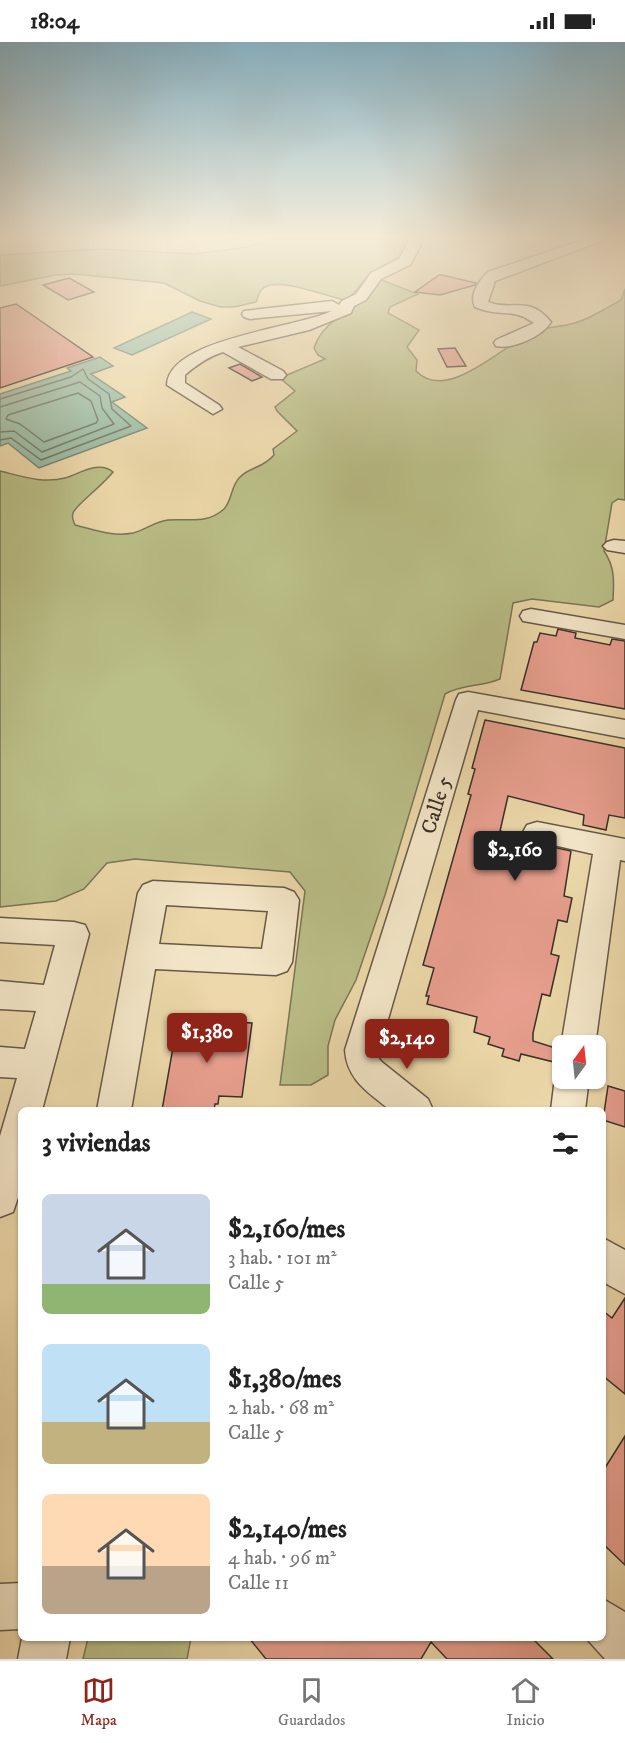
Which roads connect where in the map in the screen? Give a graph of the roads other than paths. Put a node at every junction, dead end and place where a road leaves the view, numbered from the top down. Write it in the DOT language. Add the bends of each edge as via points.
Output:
graph roads {
  1 [pos="336,314"];
  2 [pos="532,314"];
  3 [pos="502,343"];
  4 [pos="224,346"];
  5 [pos="277,375"];
  6 [pos="213,409"];
  7 [pos="531,616"];
  8 [pos="625,632"];
  9 [pos="625,729"];
  10 [pos="537,832"];
  11 [pos="617,848"];
  12 [pos="0,930"];
  13 [pos="142,956"];
  14 [pos="0,995"];
  15 [pos="56,999"];
  16 [pos="580,1035"];
  17 [pos="0,1062"];
  18 [pos="38,1065"];
  19 [pos="570,1089"];
  20 [pos="26,1107"];
  21 [pos="115,1107"];
  22 [pos="412,1107"];
  23 [pos="567,1107"];
  24 [pos="18,1135"];
  25 [pos="0,1199"];
  26 [pos="606,1259"];
  27 [pos="625,1275"];
  28 [pos="18,1606"];
  29 [pos="0,1607"];
  30 [pos="606,1626"];
  31 [pos="45,1641"];
  32 [pos="625,1644"];
  33 [pos="42,1659"];
  1 -- 4 [label="street" via="316,325"];
  2 -- 3 [label="street" via="543,322 539,329"];
  4 -- 5 [label="street"];
  4 -- 6 [label="street" via="189,361 174,380"];
  7 -- 8 [label="street"];
  9 -- 22 [label="street, Calle 5" via="468,700 362,1050 363,1065"];
  10 -- 11 [label="street"];
  11 -- 16 [label="street"];
  12 -- 15 [label="street" via="74,934"];
  13 -- 13 [label="street" via="153,893 284,900 276,962"];
  13 -- 21 [label="street"];
  14 -- 15 [label="street"];
  15 -- 18 [label="street"];
  17 -- 18 [label="street"];
  18 -- 20 [label="street"];
  19 -- 23 [label="street"];
  24 -- 25 [label="street"];
  26 -- 27 [label="street"];
  28 -- 29 [label="street"];
  30 -- 32 [label="street"];
  31 -- 33 [label="street"];
}
